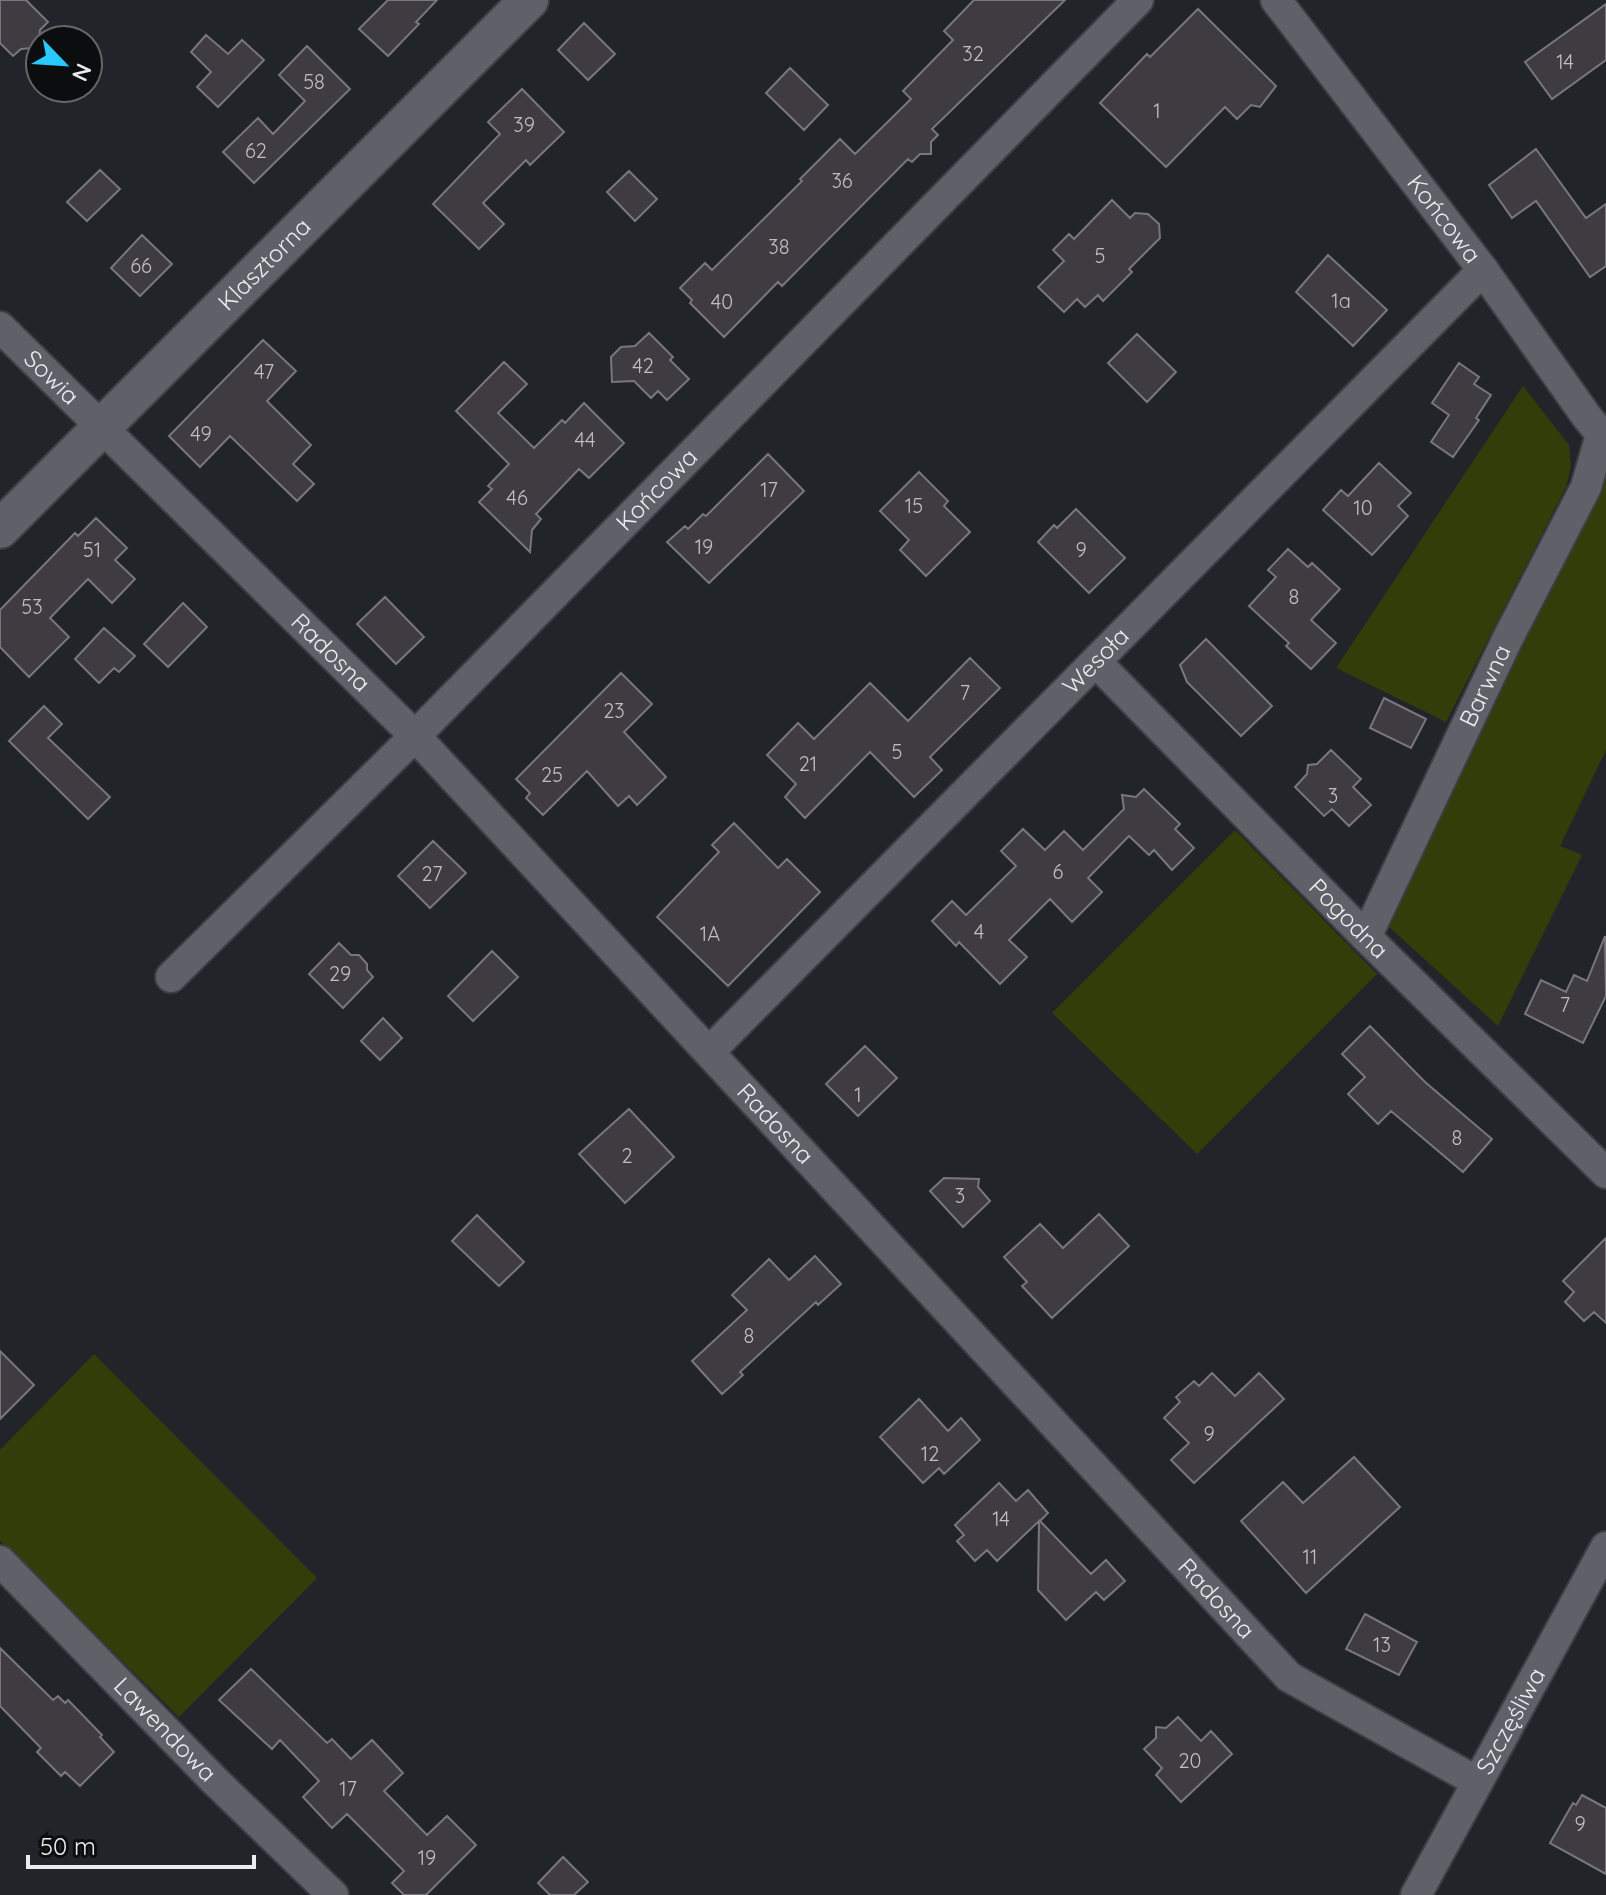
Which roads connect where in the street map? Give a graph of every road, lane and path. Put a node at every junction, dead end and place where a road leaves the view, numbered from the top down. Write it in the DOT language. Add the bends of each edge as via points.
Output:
graph roads {
  1 [pos="529,0"];
  2 [pos="1138,0"];
  3 [pos="1276,0"];
  4 [pos="1483,270"];
  5 [pos="0,327"];
  6 [pos="103,427"];
  7 [pos="1604,438"];
  8 [pos="0,529"];
  9 [pos="1096,662"];
  10 [pos="415,736"];
  11 [pos="1366,937"];
  12 [pos="171,977"];
  13 [pos="709,1052"];
  14 [pos="1606,1173"];
  15 [pos="1606,1547"];
  16 [pos="0,1561"];
  17 [pos="1476,1781"];
  18 [pos="333,1895"];
  19 [pos="1416,1895"];
  1 -- 6 [label="street, Klasztorna"];
  2 -- 10 [label="street, Końcowa"];
  3 -- 4 [label="street, Końcowa"];
  4 -- 7 [label="street, Końcowa"];
  4 -- 9 [label="street, Wesoła"];
  5 -- 6 [label="street, Sowia"];
  6 -- 8 [label="street, Klasztorna"];
  6 -- 10 [label="street, Radosna"];
  7 -- 11 [label="street, Barwna" via="1586,487"];
  9 -- 11 [label="street, Pogodna"];
  9 -- 13 [label="street, Wesoła"];
  10 -- 12 [label="street, Końcowa"];
  10 -- 13 [label="street, Radosna"];
  11 -- 14 [label="street, Pogodna"];
  13 -- 17 [label="street, Radosna" via="1289,1677"];
  15 -- 17 [label="street, Szczęśliwa"];
  16 -- 18 [label="street, Lawendowa"];
  17 -- 19 [label="street, Szczęśliwa"];
}
